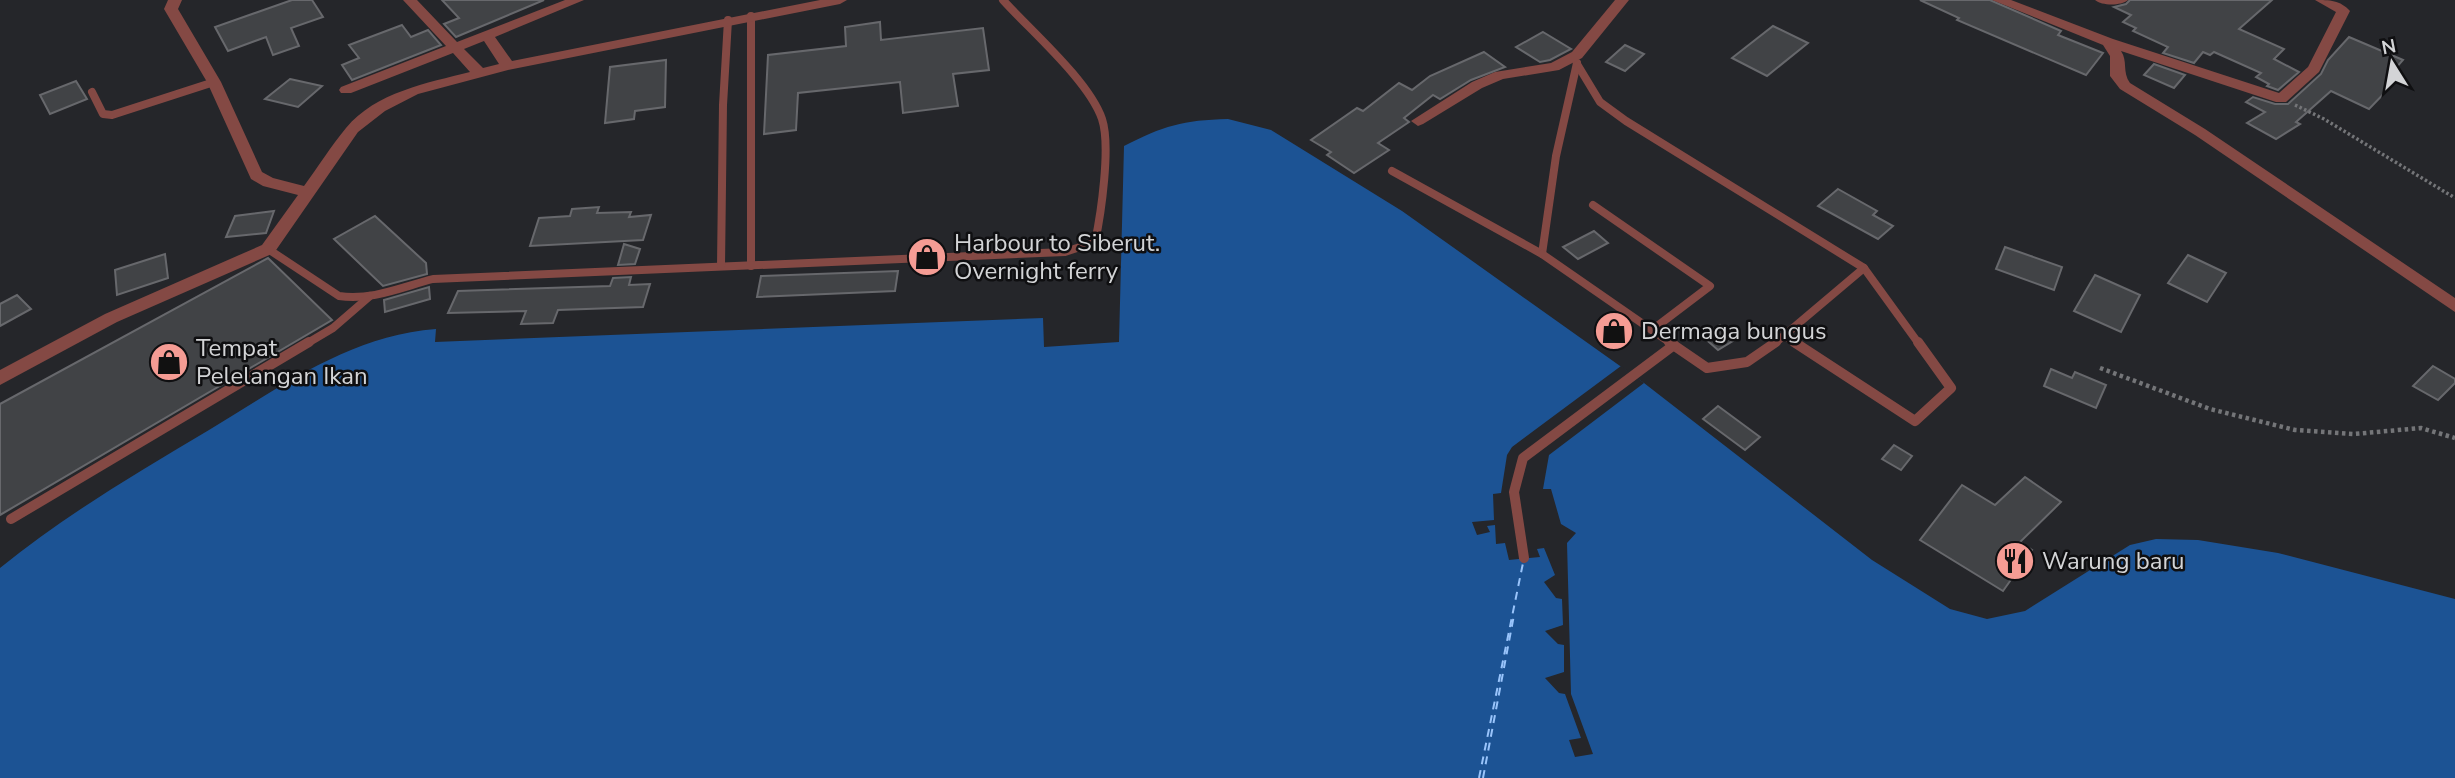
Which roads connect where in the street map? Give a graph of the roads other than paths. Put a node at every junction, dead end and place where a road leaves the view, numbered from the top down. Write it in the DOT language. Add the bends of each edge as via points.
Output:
graph roads {
  1 [pos="175,0"];
  2 [pos="410,0"];
  3 [pos="577,0"];
  4 [pos="839,0"];
  5 [pos="1003,0"];
  6 [pos="1622,0"];
  7 [pos="1999,0"];
  8 [pos="2102,0"];
  9 [pos="2121,0"];
  10 [pos="2322,0"];
  11 [pos="751,16"];
  12 [pos="728,20"];
  13 [pos="487,35"];
  14 [pos="2108,42"];
  15 [pos="456,47"];
  16 [pos="1577,60"];
  17 [pos="508,66"];
  18 [pos="480,74"];
  19 [pos="214,82"];
  20 [pos="346,90"];
  21 [pos="92,92"];
  22 [pos="1418,121"];
  23 [pos="1392,171"];
  24 [pos="306,192"];
  25 [pos="1592,205"];
  26 [pos="268,248"];
  27 [pos="1542,254"];
  28 [pos="721,266"];
  29 [pos="751,266"];
  30 [pos="1864,268"];
  31 [pos="371,296"];
  32 [pos="2455,306"];
  33 [pos="1652,330"];
  34 [pos="1785,336"];
  35 [pos="1674,345"];
  36 [pos="0,378"];
  37 [pos="10,519"];
  38 [pos="1524,558"];
  1 -- 19 [label="street" via="171,9"];
  2 -- 15 [label="street"];
  3 -- 13 [label="street"];
  4 -- 11 [label="street"];
  5 -- 29 [label="lane" via="1082,88 1102,120 1100,218 1095,242 1065,252"];
  6 -- 16 [label="street"];
  7 -- 14 [label="street"];
  8 -- 9 [label="street"];
  10 -- 14 [label="street" via="2343,11 2314,69 2281,99"];
  11 -- 12 [label="street"];
  11 -- 29 [label="lane"];
  12 -- 17 [label="street"];
  12 -- 28 [label="lane"];
  13 -- 15 [label="street"];
  13 -- 17 [label="street"];
  14 -- 32 [label="street" via="2117,56 2116,76 2125,86"];
  15 -- 18 [label="street"];
  15 -- 20 [label="street"];
  16 -- 22 [label="street" via="1500,75"];
  16 -- 27 [label="lane" via="1556,156"];
  16 -- 30 [label="lane" via="1600,102 1626,121"];
  17 -- 18 [label="street"];
  18 -- 24 [label="street" via="413,91 380,108 352,129"];
  19 -- 21 [label="lane" via="112,115 103,114"];
  19 -- 24 [label="street" via="256,175"];
  23 -- 27 [label="lane"];
  24 -- 26 [label="street"];
  25 -- 33 [label="lane" via="1710,286"];
  26 -- 31 [label="lane" via="339,296"];
  26 -- 36 [label="street" via="111,318"];
  27 -- 33 [label="lane"];
  28 -- 29 [label="lane"];
  28 -- 31 [label="lane" via="433,279"];
  30 -- 34 [label="lane"];
  30 -- 34 [label="lane" via="1951,388 1915,421"];
  31 -- 37 [label="lane" via="333,328"];
  33 -- 35 [label="lane"];
  34 -- 35 [label="lane" via="1747,362 1707,368"];
  35 -- 38 [label="lane" via="1523,458 1514,492"];
}
